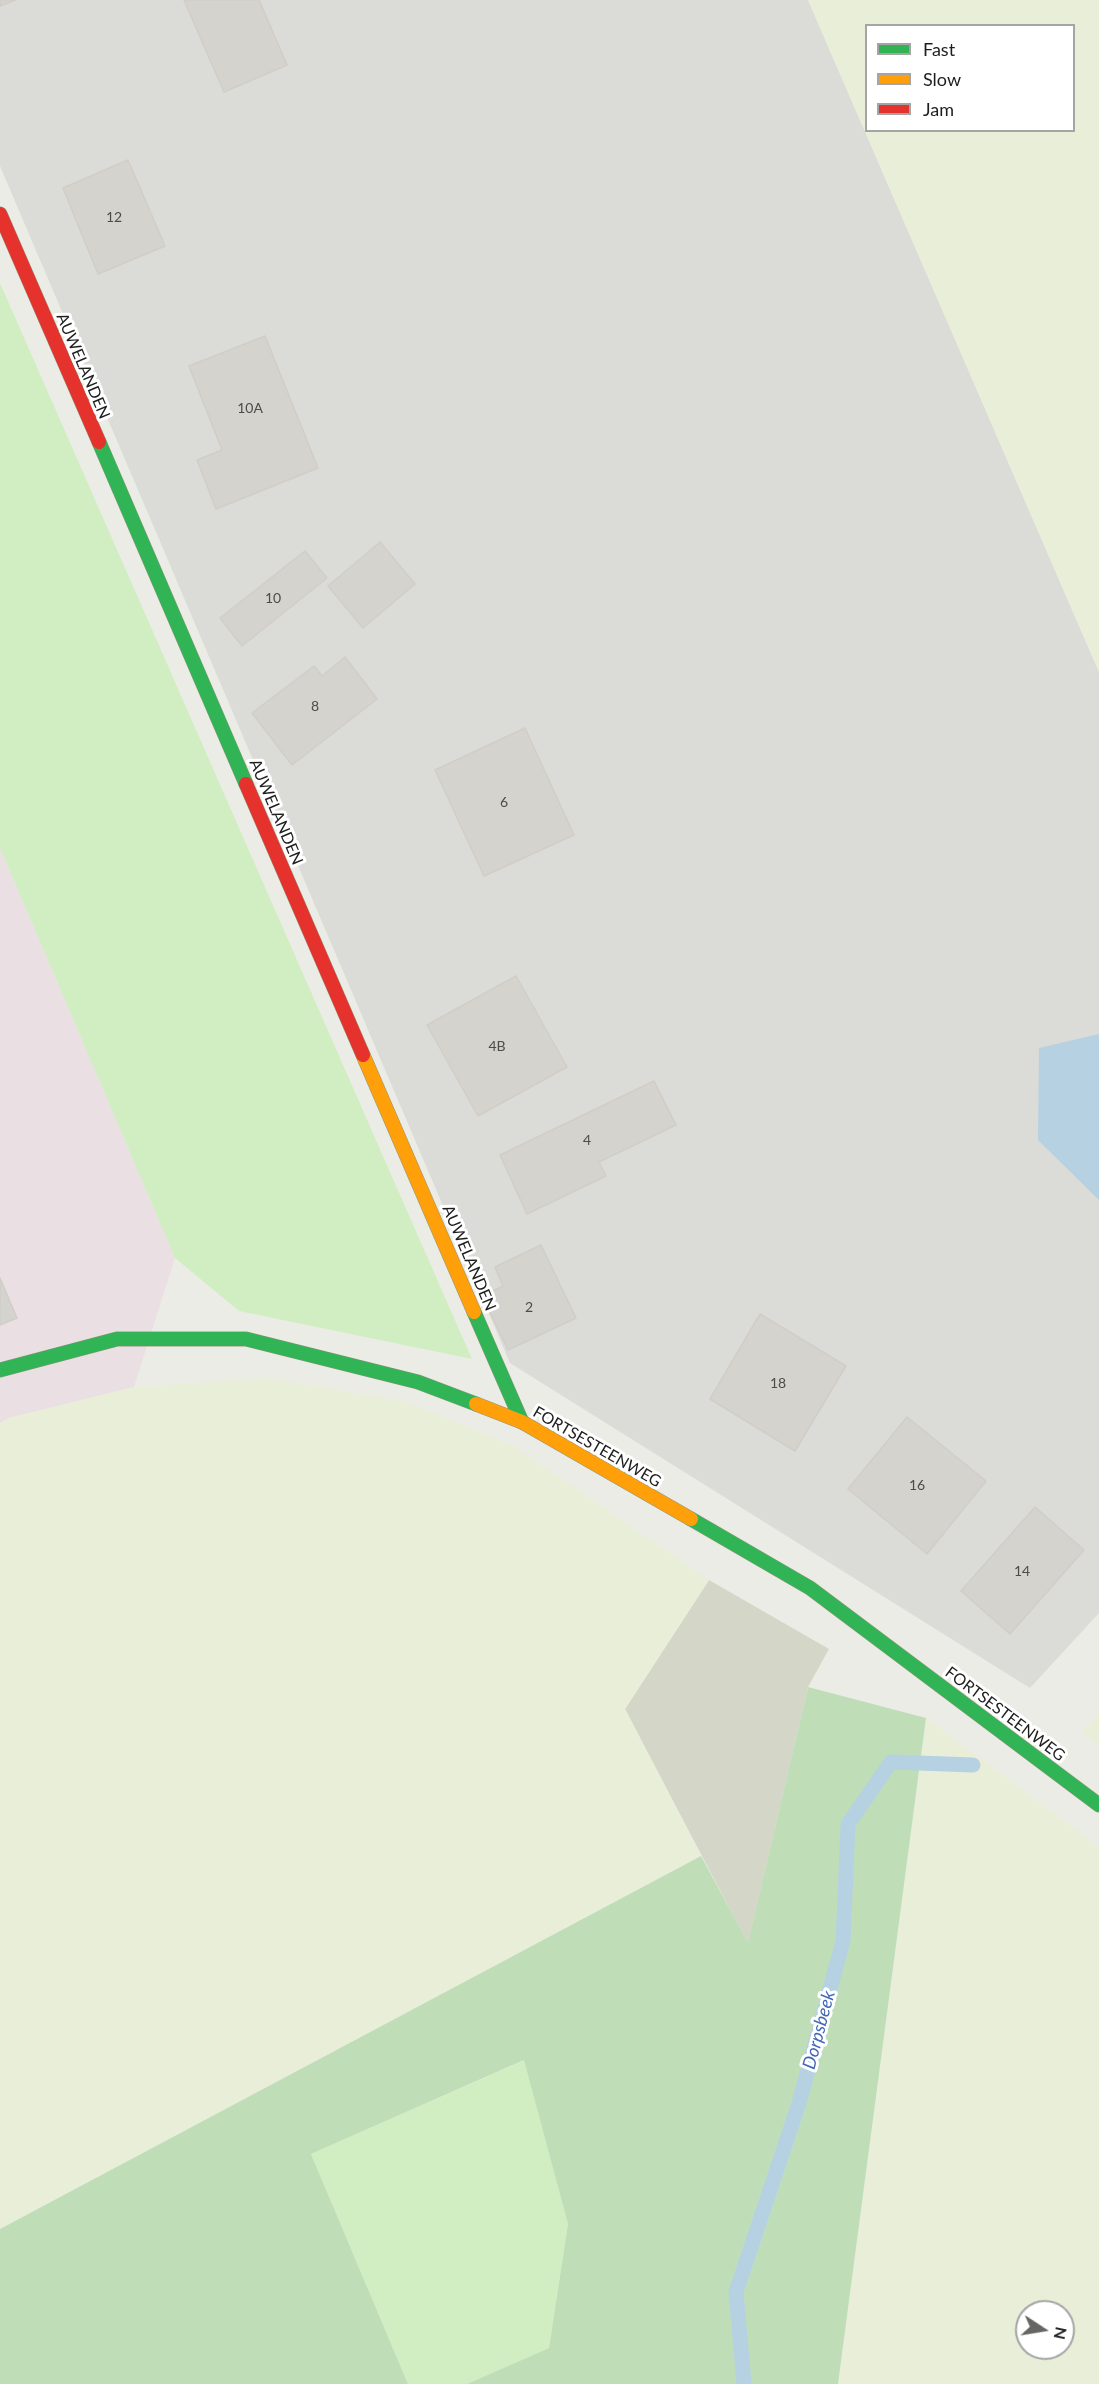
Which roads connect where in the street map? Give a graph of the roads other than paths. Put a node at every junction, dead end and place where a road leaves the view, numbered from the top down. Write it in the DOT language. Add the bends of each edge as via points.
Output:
graph roads {
  1 [pos="0,214"];
  2 [pos="0,1370"];
  3 [pos="522,1422"];
  4 [pos="1099,1805"];
  1 -- 3 [label="street, AUWELANDEN"];
  2 -- 3 [label="street, FORTSESTEENWEG" via="117,1339 246,1339 418,1383"];
  3 -- 4 [label="street, FORTSESTEENWEG" via="810,1588"];
}
